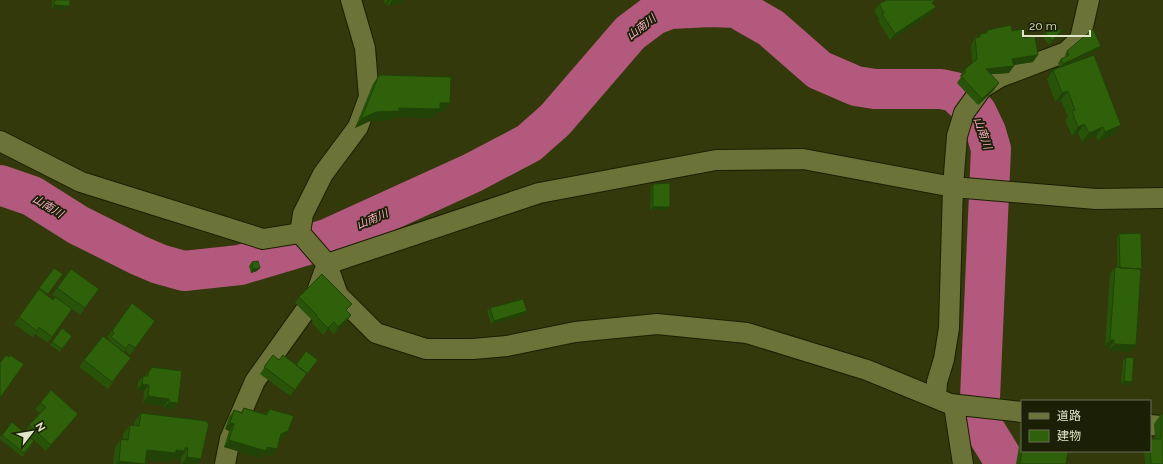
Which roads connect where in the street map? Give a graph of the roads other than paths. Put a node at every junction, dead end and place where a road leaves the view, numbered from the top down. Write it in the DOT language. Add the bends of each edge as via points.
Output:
graph roads {
  1 [pos="351,0"];
  2 [pos="1089,0"];
  3 [pos="0,141"];
  4 [pos="953,187"];
  5 [pos="1163,198"];
  6 [pos="300,233"];
  7 [pos="327,264"];
  8 [pos="936,398"];
  9 [pos="957,405"];
  10 [pos="1021,412"];
  11 [pos="1151,425"];
  12 [pos="1163,426"];
  13 [pos="225,464"];
  14 [pos="963,464"];
  1 -- 6 [label="street" via="365,48 369,97 358,127 323,174 303,214"];
  2 -- 4 [label="street" via="1080,39 1066,52 1000,77 982,88 964,113 957,136"];
  3 -- 6 [label="street" via="82,182 263,239"];
  4 -- 5 [label="street" via="1096,199"];
  4 -- 7 [label="street" via="803,159 716,160 539,193"];
  4 -- 8 [label="street" via="949,328"];
  6 -- 7 [label="street"];
  7 -- 8 [label="street" via="338,295 376,333 426,348 473,349 507,346 574,332 657,324 747,332 866,370"];
  7 -- 13 [label="street" via="314,297 255,381 230,439"];
  8 -- 9 [label="street"];
  9 -- 10 [label="street"];
  9 -- 14 [label="street" via="955,412"];
  11 -- 12 [label="street"];
}
